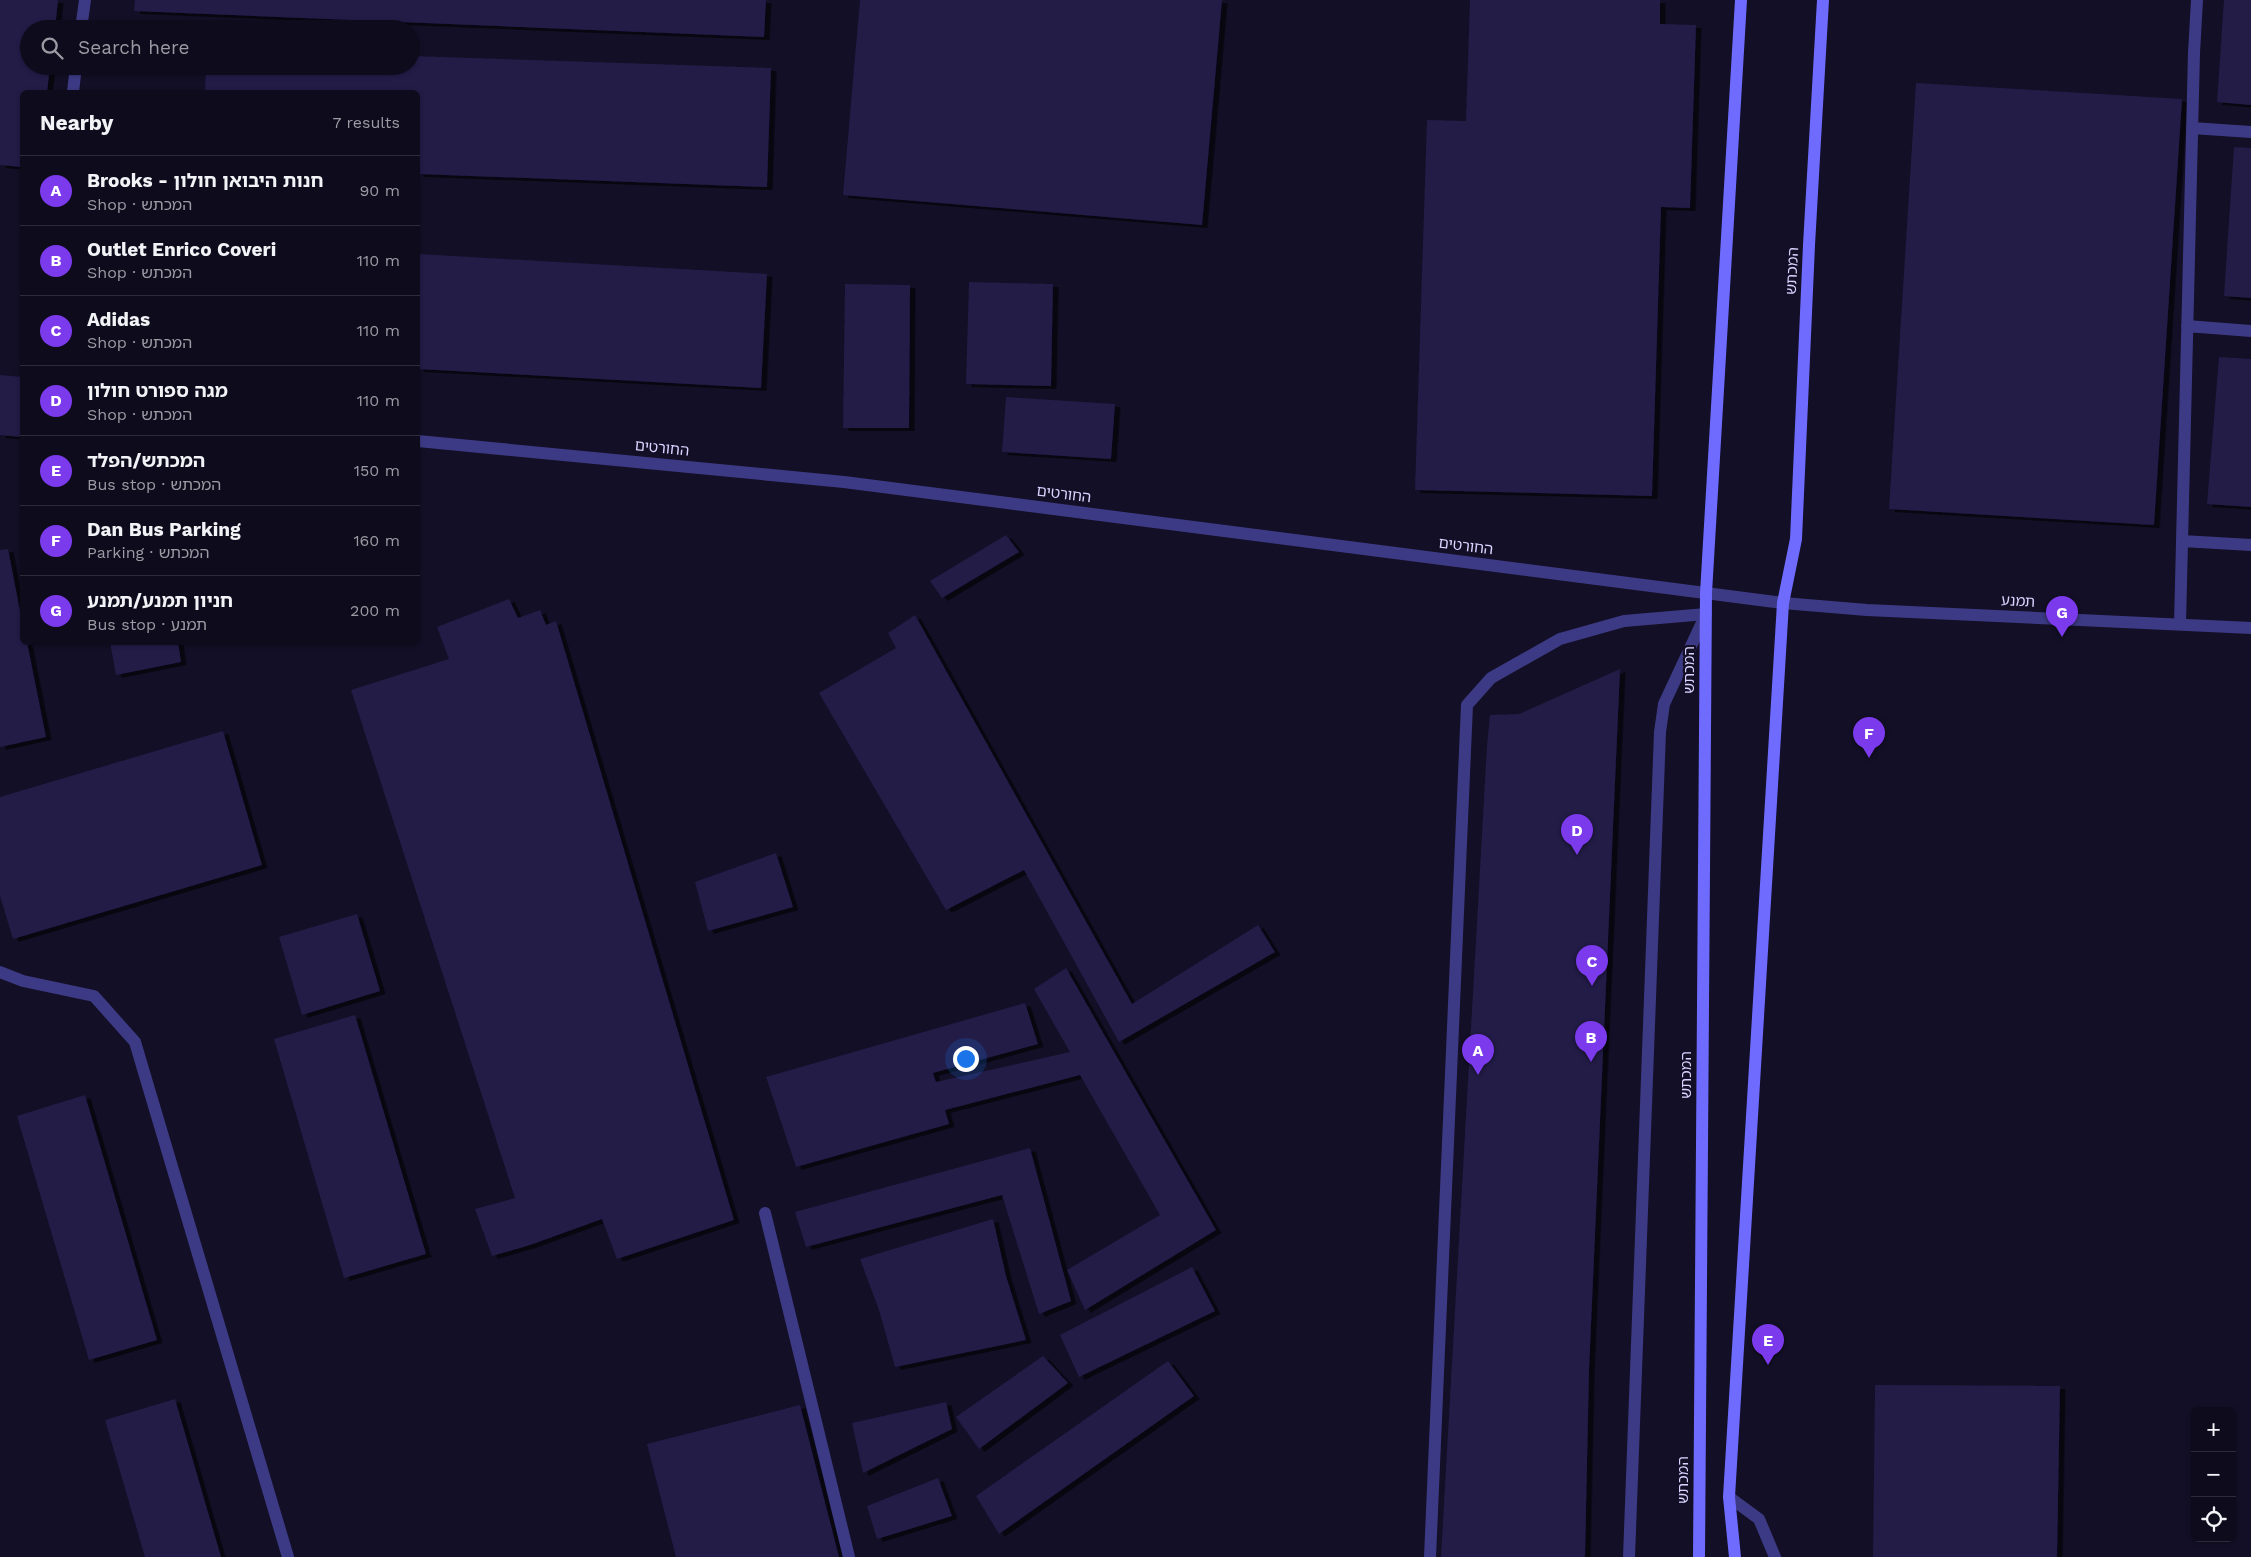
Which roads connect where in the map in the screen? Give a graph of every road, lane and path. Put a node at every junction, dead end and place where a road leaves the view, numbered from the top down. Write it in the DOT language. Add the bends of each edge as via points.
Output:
graph roads {
  1 [pos="85,0"];
  2 [pos="1741,0"];
  3 [pos="1824,0"];
  4 [pos="2197,0"];
  5 [pos="82,20"];
  6 [pos="75,75"];
  7 [pos="73,90"];
  8 [pos="2192,128"];
  9 [pos="2251,132"];
  10 [pos="2187,326"];
  11 [pos="2251,331"];
  12 [pos="420,440"];
  13 [pos="2182,541"];
  14 [pos="2251,546"];
  15 [pos="1706,593"];
  16 [pos="1783,603"];
  17 [pos="1706,614"];
  18 [pos="2180,624"];
  19 [pos="2251,628"];
  20 [pos="0,972"];
  21 [pos="765,1213"];
  22 [pos="1729,1497"];
  23 [pos="288,1557"];
  24 [pos="849,1557"];
  25 [pos="1430,1557"];
  26 [pos="1628,1557"];
  27 [pos="1699,1557"];
  28 [pos="1736,1557"];
  29 [pos="1774,1557"];
  1 -- 5 [label="street"];
  2 -- 15 [label="street, המכתש"];
  3 -- 16 [label="street, המכתש" via="1796,539"];
  4 -- 8 [label="street"];
  6 -- 7 [label="street"];
  8 -- 9 [label="street"];
  8 -- 10 [label="street"];
  10 -- 11 [label="street"];
  10 -- 13 [label="street"];
  12 -- 15 [label="street, החורטים" via="844,482"];
  13 -- 14 [label="street"];
  13 -- 18 [label="street"];
  15 -- 16 [label="street"];
  15 -- 17 [label="street, המכתש"];
  16 -- 18 [label="street, תמנע" via="1867,610"];
  16 -- 22 [label="street, המכתש"];
  17 -- 25 [label="street" via="1624,621 1560,639 1491,678 1467,705"];
  17 -- 26 [label="street" via="1664,704 1660,732"];
  17 -- 27 [label="street, המכתש"];
  18 -- 19 [label="street, תמנע"];
  20 -- 23 [label="street" via="23,981 94,996 135,1042"];
  21 -- 24 [label="street"];
  22 -- 28 [label="street, המכתש"];
  22 -- 29 [label="street" via="1760,1519"];
}
